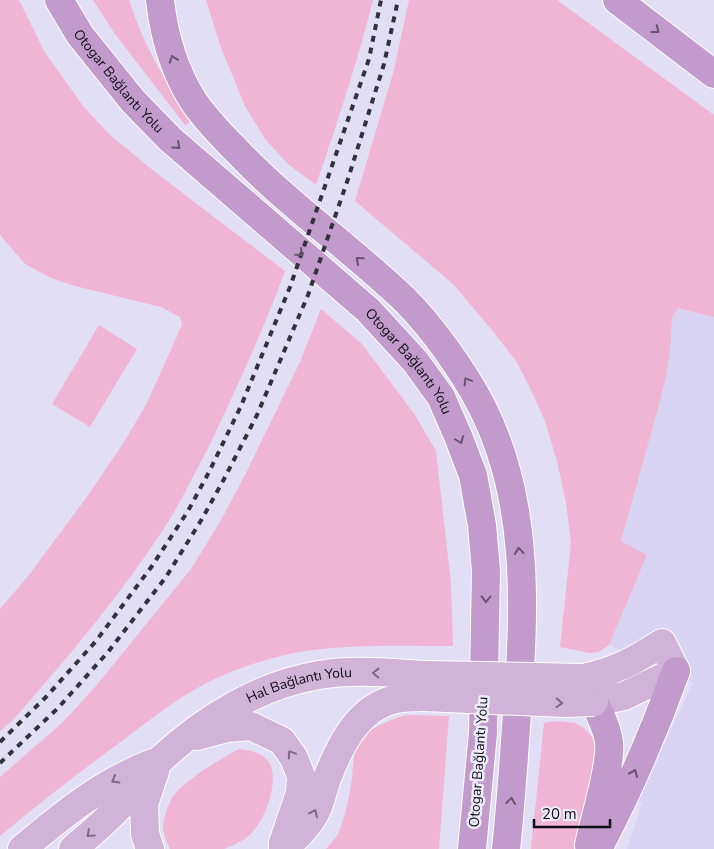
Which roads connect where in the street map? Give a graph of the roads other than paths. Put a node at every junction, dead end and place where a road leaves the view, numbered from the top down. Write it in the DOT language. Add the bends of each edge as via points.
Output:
graph roads {
  1 [pos="59,0"];
  2 [pos="160,0"];
  3 [pos="618,0"];
  4 [pos="714,74"];
  5 [pos="676,672"];
  6 [pos="424,686"];
  7 [pos="589,690"];
  8 [pos="185,739"];
  9 [pos="159,760"];
  10 [pos="22,849"];
  11 [pos="73,849"];
  12 [pos="150,849"];
  13 [pos="282,849"];
  14 [pos="472,849"];
  15 [pos="506,849"];
  16 [pos="588,849"];
  17 [pos="598,849"];
  1 -- 14 [label="highway, Otogar Bağlantı Yolu, one-way" via="80,35 122,88 170,139 368,310 415,361 441,397 473,475 486,571 483,733"];
  15 -- 2 [label="highway, one-way" via="522,656 523,605 515,509 507,468 492,431 460,370 406,301 253,168 195,102 172,58"];
  3 -- 4 [label="highway, one-way"];
  5 -- 7 [label="main road, Hal Bağlantı Yolu" via="662,643 630,663 604,673"];
  17 -- 5 [label="highway, one-way" via="642,756"];
  6 -- 7 [label="main road, Hal Bağlantı Yolu, bridge"];
  6 -- 8 [label="main road, Hal Bağlantı Yolu, one-way" via="375,672 319,675 264,690 226,710"];
  13 -- 6 [label="main road, Hal Bağlantı Yolu, one-way" via="300,835 315,814 343,742 354,726 378,706"];
  7 -- 16 [label="highway" via="609,743 607,768"];
  8 -- 9 [label="main road, Hal Bağlantı Yolu"];
  13 -- 8 [label="main road, one-way" via="300,793 301,776 282,741 251,726 227,728"];
  9 -- 10 [label="main road, one-way" via="102,787"];
  9 -- 11 [label="main road, Hal Bağlantı Yolu, one-way" via="117,809"];
  9 -- 12 [label="main road" via="144,804 145,834"];
}
